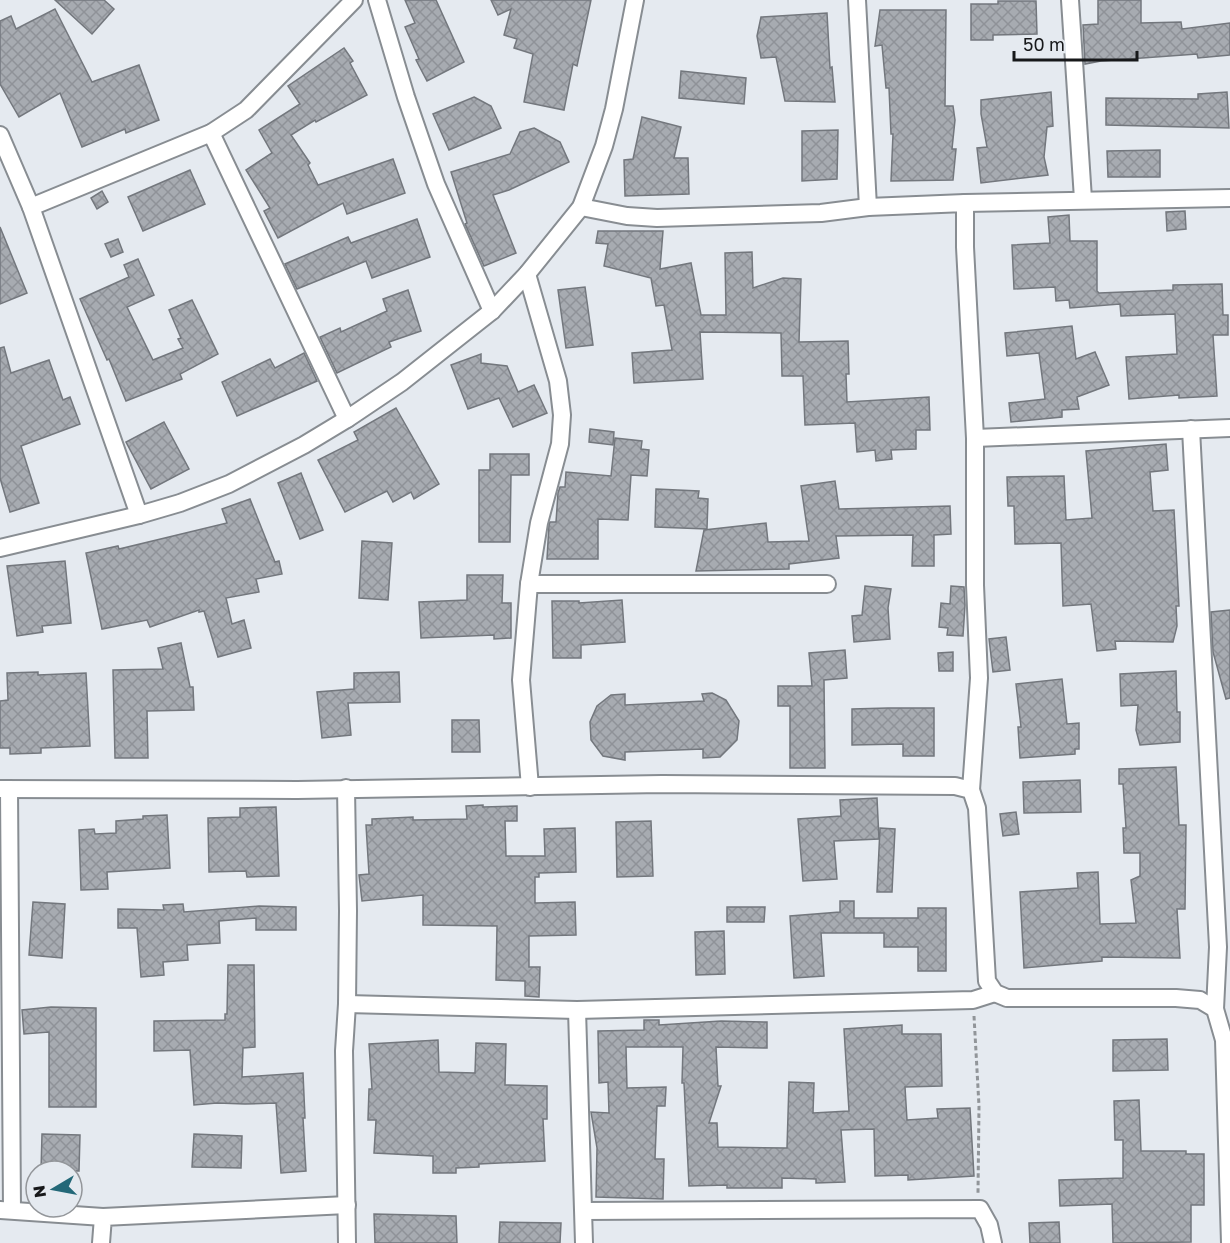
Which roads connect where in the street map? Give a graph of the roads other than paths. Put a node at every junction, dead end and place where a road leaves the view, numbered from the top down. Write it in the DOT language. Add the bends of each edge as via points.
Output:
graph roads {
  1 [pos="354,0"];
  2 [pos="377,0"];
  3 [pos="635,0"];
  4 [pos="857,0"];
  5 [pos="1070,0"];
  6 [pos="211,133"];
  7 [pos="0,135"];
  8 [pos="1230,198"];
  9 [pos="1083,199"];
  10 [pos="965,203"];
  11 [pos="31,207"];
  12 [pos="581,207"];
  13 [pos="868,207"];
  14 [pos="527,274"];
  15 [pos="492,311"];
  16 [pos="347,419"];
  17 [pos="1230,428"];
  18 [pos="1191,429"];
  19 [pos="975,438"];
  20 [pos="139,515"];
  21 [pos="0,548"];
  22 [pos="529,584"];
  23 [pos="827,584"];
  24 [pos="530,787"];
  25 [pos="346,788"];
  26 [pos="4,789"];
  27 [pos="971,790"];
  28 [pos="1224,946"];
  29 [pos="995,993"];
  30 [pos="347,1004"];
  31 [pos="1215,1009"];
  32 [pos="577,1010"];
  33 [pos="347,1205"];
  34 [pos="6,1210"];
  35 [pos="584,1211"];
  36 [pos="103,1217"];
  37 [pos="101,1243"];
  38 [pos="347,1243"];
  39 [pos="584,1243"];
  40 [pos="993,1243"];
  41 [pos="1230,1243"];
  1 -- 6 [label="street" via="246,110"];
  2 -- 15 [label="street" via="436,184"];
  3 -- 12 [label="street" via="614,109"];
  4 -- 13 [label="street"];
  5 -- 9 [label="street"];
  6 -- 11 [label="street"];
  6 -- 16 [label="street"];
  7 -- 11 [label="street"];
  8 -- 9 [label="street"];
  9 -- 10 [label="street"];
  10 -- 13 [label="street"];
  10 -- 19 [label="street"];
  11 -- 20 [label="street"];
  12 -- 13 [label="street" via="657,218 821,213"];
  12 -- 14 [label="street"];
  14 -- 15 [label="street"];
  14 -- 22 [label="street" via="558,381 562,415 560,444 539,523"];
  15 -- 16 [label="street" via="402,382"];
  16 -- 20 [label="street" via="229,484"];
  17 -- 18 [label="street"];
  18 -- 19 [label="street"];
  18 -- 28 [label="street"];
  19 -- 27 [label="street" via="979,678"];
  20 -- 21 [label="street"];
  22 -- 23 [label="street"];
  22 -- 24 [label="street" via="520,680"];
  24 -- 25 [label="street"];
  24 -- 27 [label="street" via="662,784 955,786"];
  25 -- 26 [label="street"];
  25 -- 30 [label="street"];
  26 -- 34 [label="street"];
  27 -- 29 [label="street" via="977,808 987,981"];
  28 -- 31 [label="street"];
  29 -- 31 [label="street" via="1007,998 1176,998 1200,1000"];
  29 -- 32 [label="street" via="973,1000"];
  30 -- 32 [label="street"];
  30 -- 33 [label="street"];
  31 -- 41 [label="street" via="1224,1040"];
  32 -- 35 [label="street"];
  33 -- 36 [label="street"];
  33 -- 38 [label="street"];
  34 -- 36 [label="street"];
  35 -- 39 [label="street"];
  35 -- 40 [label="street" via="980,1209"];
  36 -- 37 [label="street"];
}
